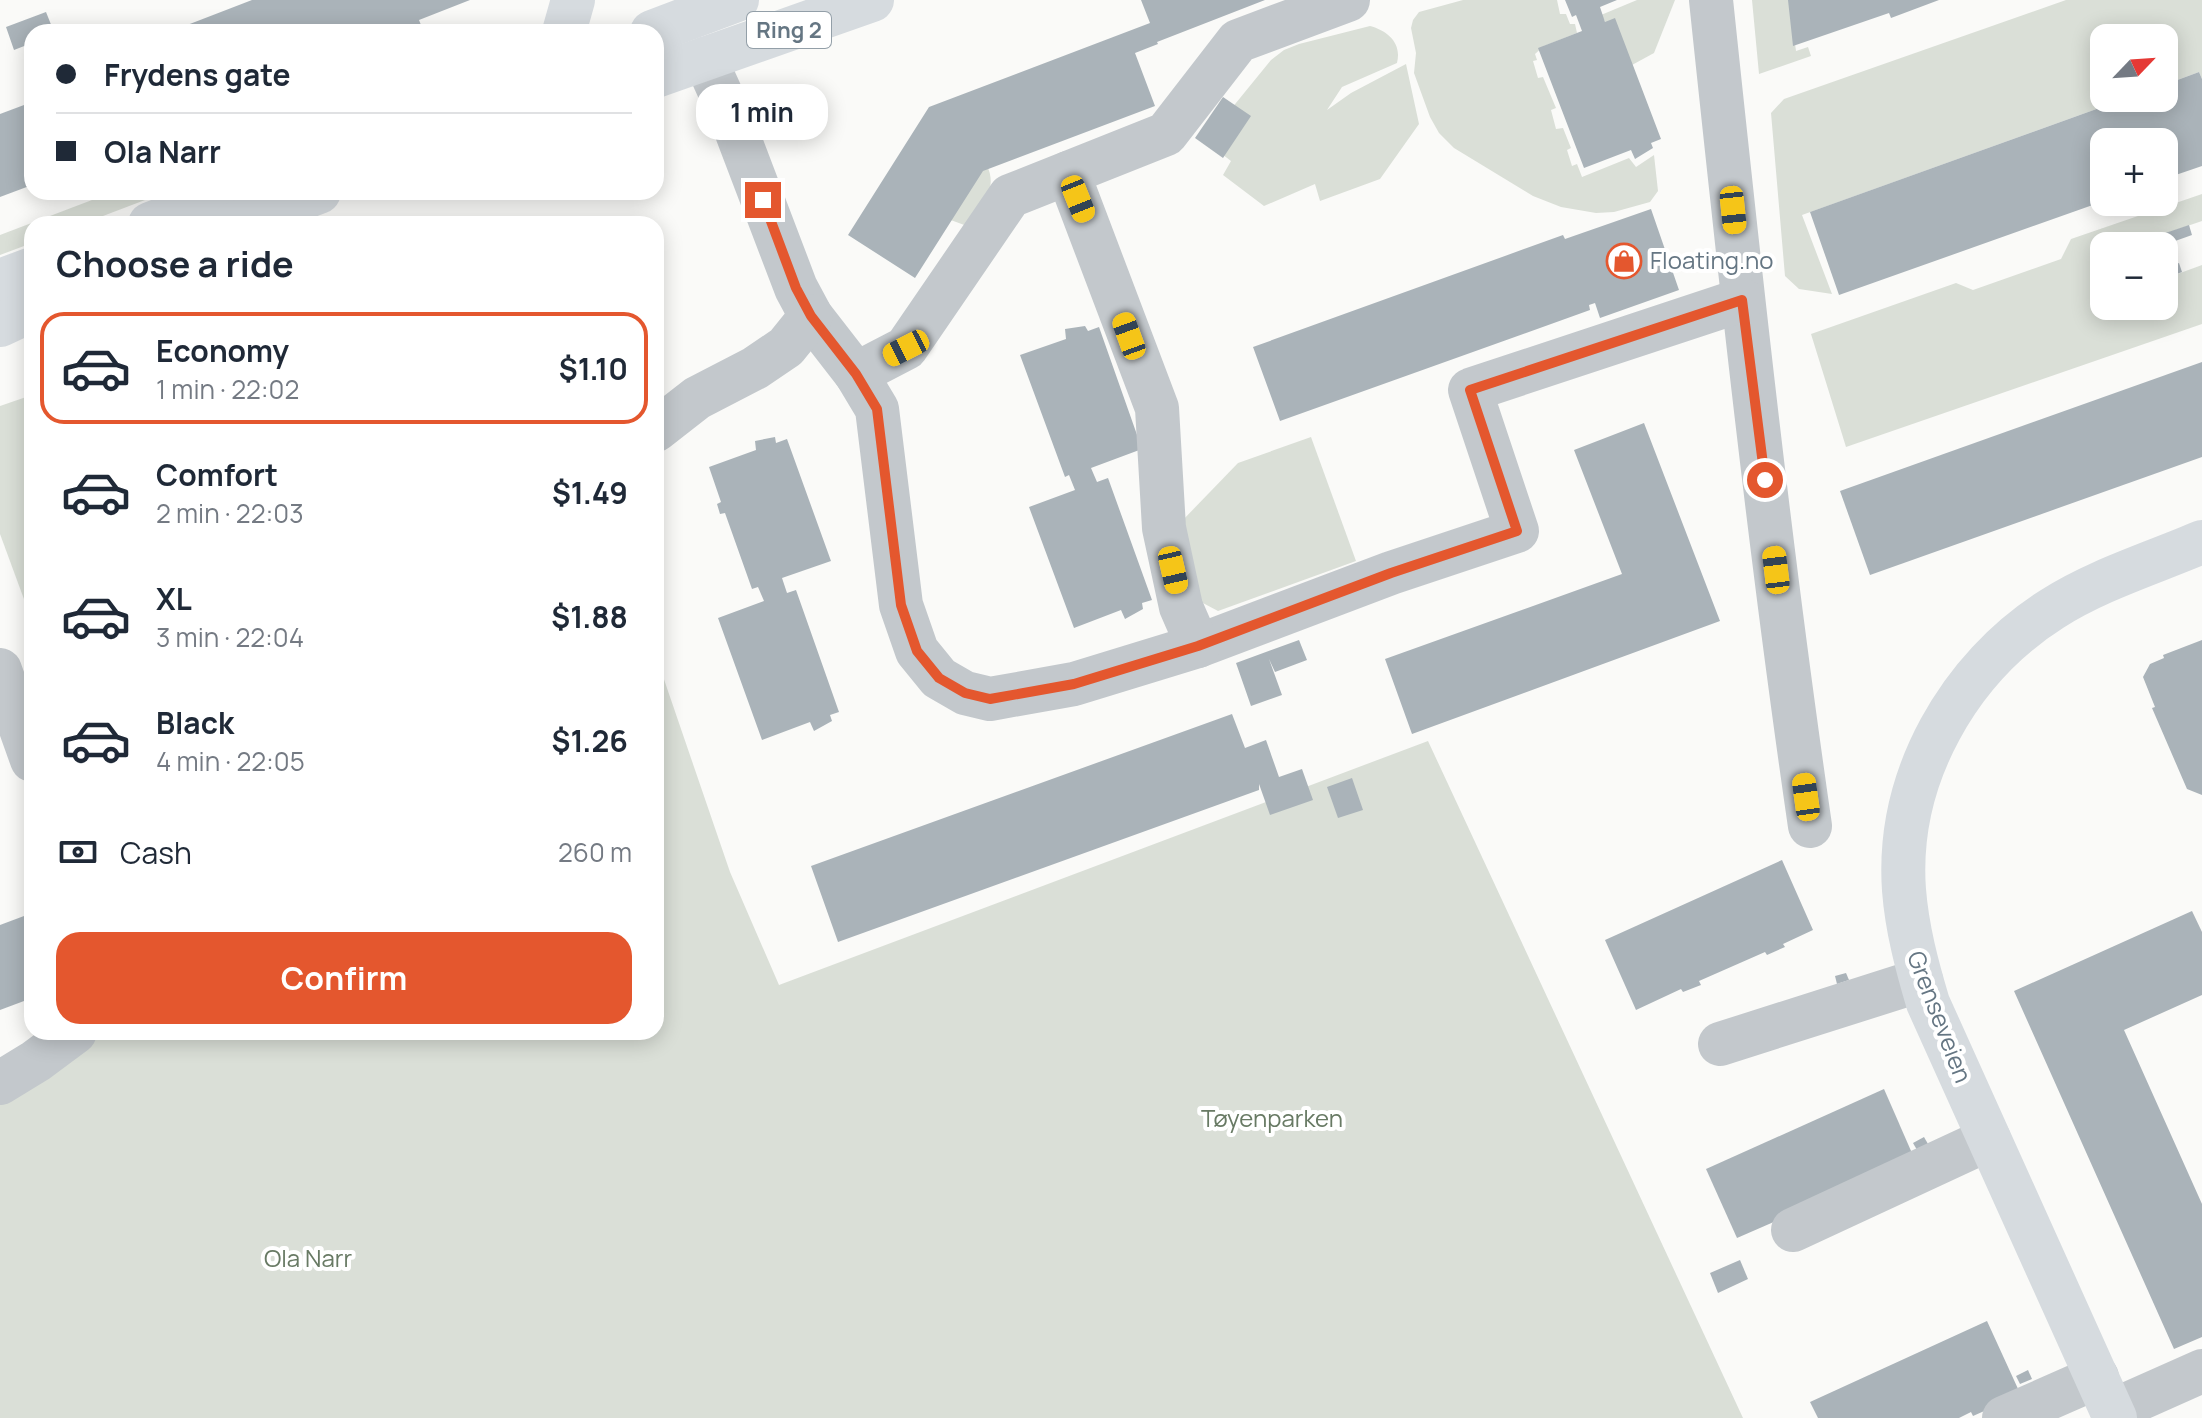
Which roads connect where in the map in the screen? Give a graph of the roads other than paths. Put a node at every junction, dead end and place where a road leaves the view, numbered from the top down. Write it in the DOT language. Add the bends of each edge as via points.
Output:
graph roads {
  1 [pos="573,0"];
  2 [pos="737,0"];
  3 [pos="872,0"];
  4 [pos="1348,0"];
  5 [pos="1711,0"];
  6 [pos="671,17"];
  7 [pos="566,24"];
  8 [pos="705,59"];
  9 [pos="664,73"];
  10 [pos="1068,173"];
  11 [pos="212,200"];
  12 [pos="298,200"];
  13 [pos="171,216"];
  14 [pos="255,216"];
  15 [pos="24,272"];
  16 [pos="0,281"];
  17 [pos="1742,300"];
  18 [pos="24,314"];
  19 [pos="811,316"];
  20 [pos="0,325"];
  21 [pos="856,374"];
  22 [pos="664,424"];
  23 [pos="2202,542"];
  24 [pos="1198,646"];
  25 [pos="0,670"];
  26 [pos="24,738"];
  27 [pos="1810,826"];
  28 [pos="1921,980"];
  29 [pos="64,1040"];
  30 [pos="1720,1044"];
  31 [pos="0,1083"];
  32 [pos="1989,1139"];
  33 [pos="1793,1230"];
  34 [pos="2202,1371"];
  35 [pos="2108,1402"];
  36 [pos="2004,1418"];
  1 -- 7 [label="main road"];
  2 -- 6 [label="main road, Ring 2"];
  3 -- 8 [label="main road, Ring 2"];
  4 -- 10 [label="street" via="1238,41 1166,134"];
  5 -- 17 [label="street"];
  6 -- 8 [label="main road"];
  8 -- 9 [label="main road, Ring 2"];
  8 -- 19 [label="street"];
  10 -- 21 [label="street" via="1010,196 906,348"];
  10 -- 24 [label="street" via="1157,408 1164,528 1181,607"];
  11 -- 13 [label="main road"];
  12 -- 14 [label="main road"];
  15 -- 16 [label="main road"];
  17 -- 24 [label="street" via="1470,390 1517,531"];
  17 -- 27 [label="street"];
  18 -- 20 [label="main road"];
  19 -- 21 [label="street"];
  19 -- 22 [label="street" via="786,347 697,398"];
  21 -- 24 [label="street" via="877,409 901,605 917,651 939,678 990,699 1074,684"];
  23 -- 28 [label="main road, Grenseveien" via="2054,607 1989,659 1963,691 1917,780 1907,832 1904,888"];
  25 -- 26 [label="street"];
  28 -- 30 [label="street"];
  28 -- 32 [label="main road, Grenseveien"];
  29 -- 31 [label="street"];
  32 -- 33 [label="street"];
  32 -- 35 [label="main road, Grenseveien"];
  34 -- 35 [label="street"];
  35 -- 36 [label="street"];
}
